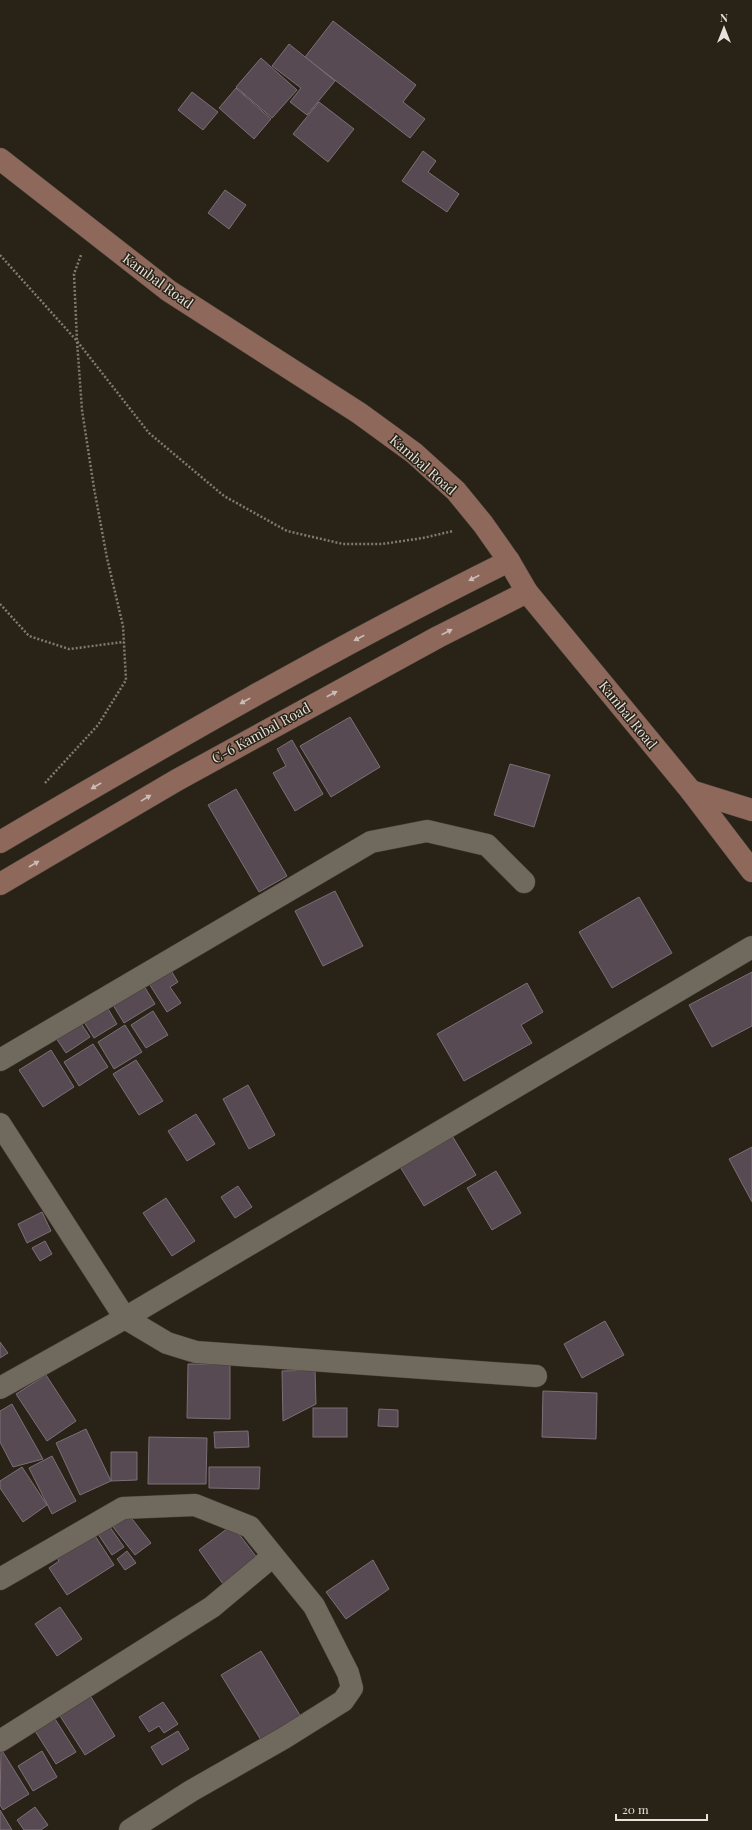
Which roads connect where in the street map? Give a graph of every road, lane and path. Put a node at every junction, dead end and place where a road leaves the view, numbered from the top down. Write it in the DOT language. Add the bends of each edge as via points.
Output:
graph roads {
  1 [pos="0,159"];
  2 [pos="89,229"];
  3 [pos="0,255"];
  4 [pos="77,341"];
  5 [pos="483,524"];
  6 [pos="509,561"];
  7 [pos="527,592"];
  8 [pos="0,604"];
  9 [pos="124,642"];
  10 [pos="43,785"];
  11 [pos="691,791"];
  12 [pos="752,810"];
  13 [pos="0,842"];
  14 [pos="752,871"];
  15 [pos="524,882"];
  16 [pos="0,884"];
  17 [pos="752,947"];
  18 [pos="0,1060"];
  19 [pos="0,1124"];
  20 [pos="125,1318"];
  21 [pos="536,1376"];
  22 [pos="0,1388"];
  23 [pos="273,1556"];
  24 [pos="0,1579"];
  25 [pos="0,1741"];
  26 [pos="130,1830"];
  1 -- 2 [label="main road, Kambal Road"];
  2 -- 4 [label="path" via="74,274"];
  2 -- 5 [label="main road, Kambal Road" via="169,291 359,413 414,453 456,492"];
  3 -- 4 [label="path"];
  4 -- 5 [label="path" via="149,433 224,496 287,531 343,544 382,544 423,538"];
  4 -- 9 [label="path" via="82,410 94,488 123,626"];
  5 -- 6 [label="main road, Kambal Road"];
  6 -- 7 [label="main road, Kambal Road"];
  6 -- 13 [label="main road, one-way" via="301,670"];
  7 -- 11 [label="main road, Kambal Road"];
  16 -- 7 [label="main road, C-6 Kambal Road, one-way" via="177,780 438,637"];
  8 -- 9 [label="path" via="28,636 62,647 69,649"];
  9 -- 10 [label="path" via="126,680 98,725"];
  11 -- 12 [label="main road"];
  11 -- 14 [label="main road, Kambal Road"];
  15 -- 18 [label="street" via="487,845 427,831 371,842"];
  17 -- 20 [label="street"];
  19 -- 20 [label="street"];
  20 -- 21 [label="street" via="167,1343 196,1352"];
  20 -- 22 [label="street"];
  23 -- 24 [label="street" via="250,1526 195,1505 123,1508"];
  23 -- 25 [label="street" via="212,1607"];
  23 -- 26 [label="street" via="314,1606 348,1673 352,1688 343,1701"];
}
